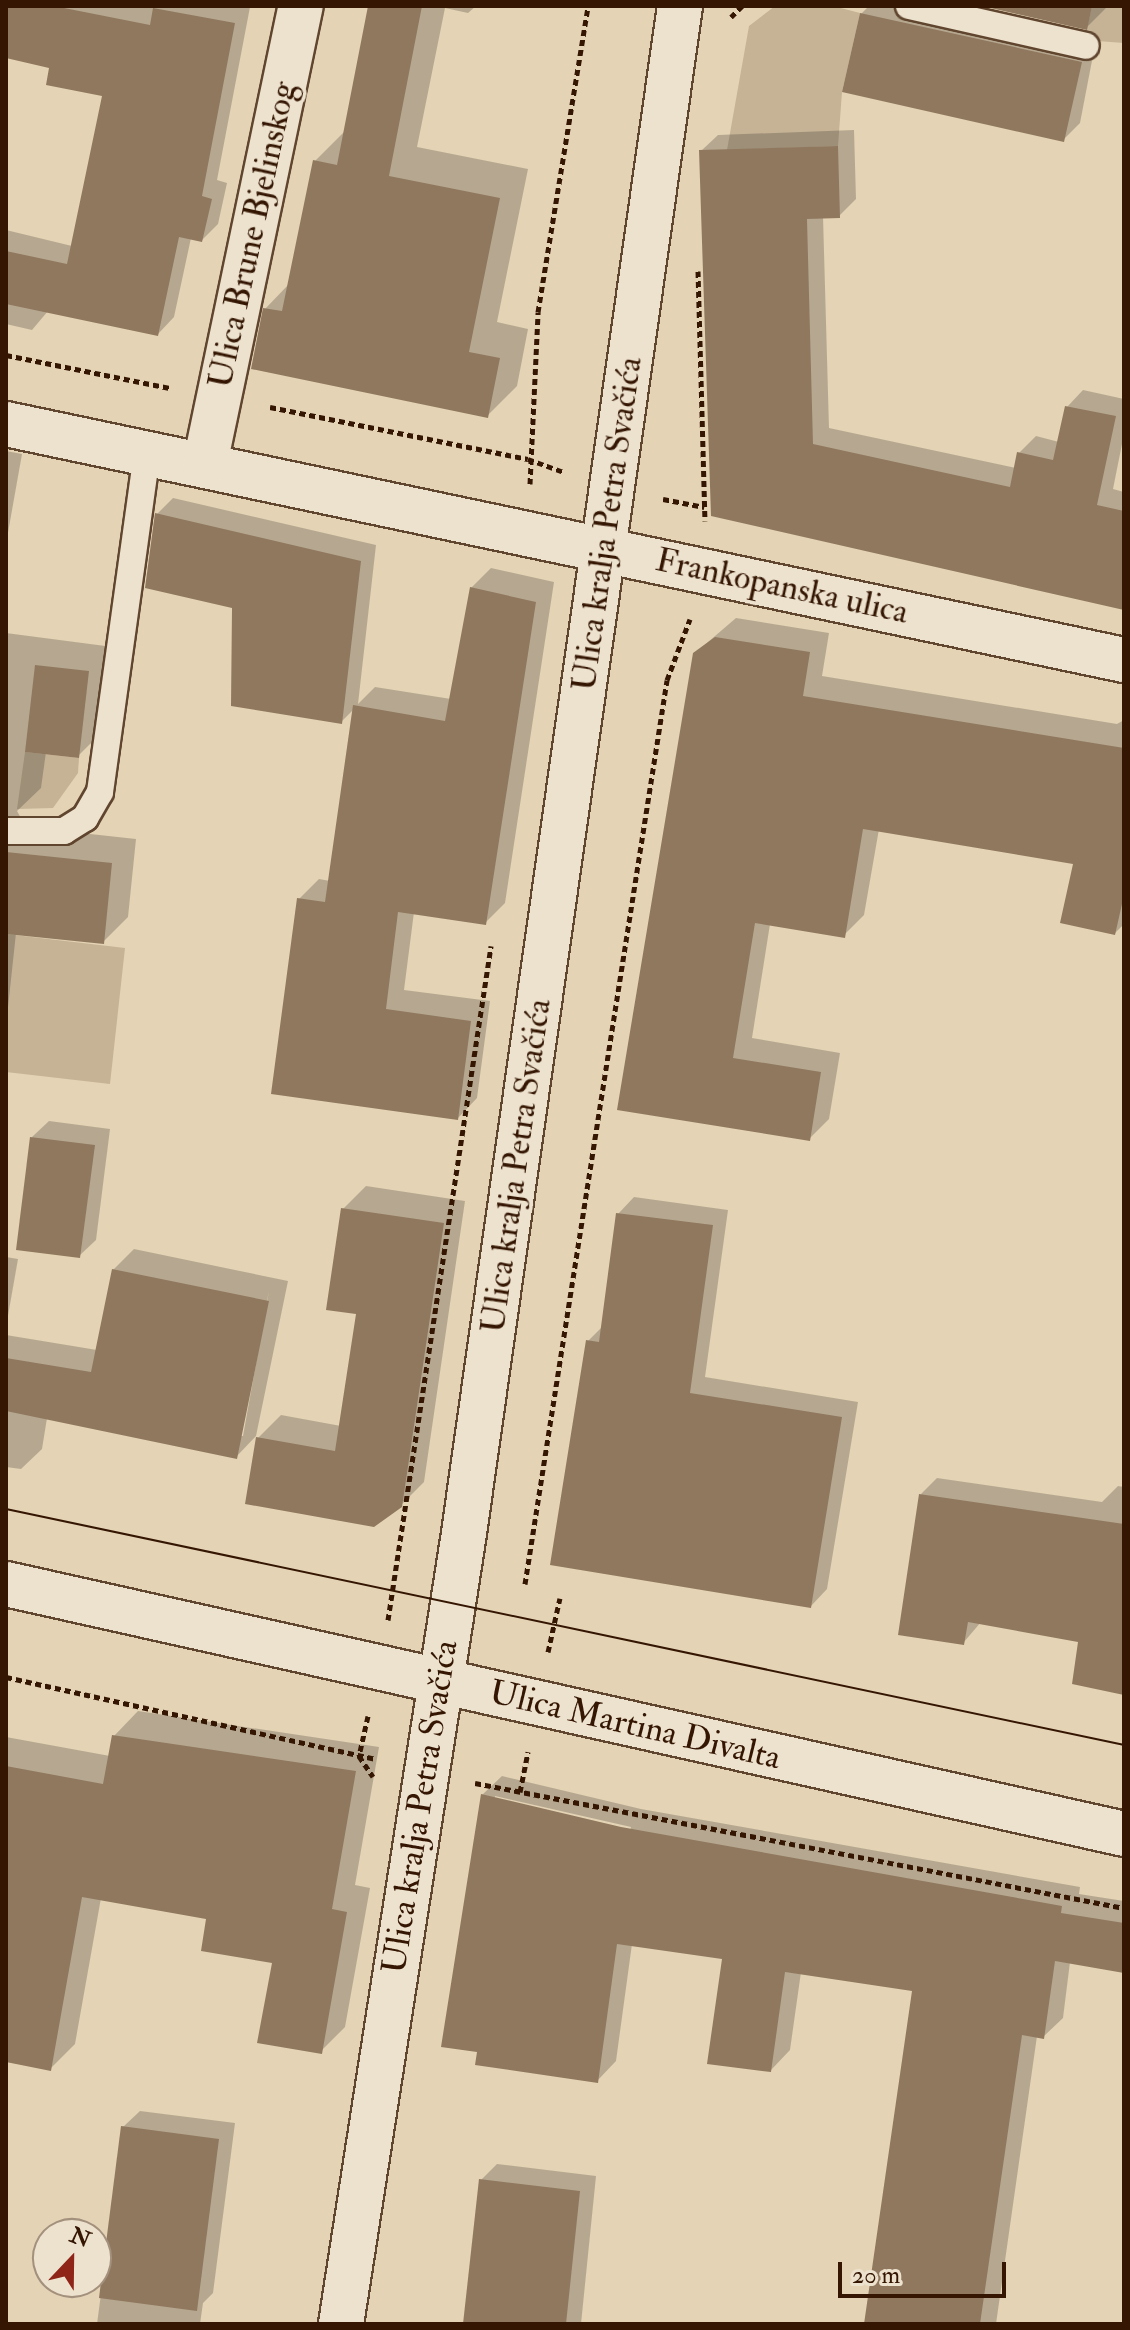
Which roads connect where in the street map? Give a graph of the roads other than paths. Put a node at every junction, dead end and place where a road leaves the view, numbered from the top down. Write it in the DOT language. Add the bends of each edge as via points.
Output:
graph roads {
  1 [pos="301,6"];
  2 [pos="680,6"];
  3 [pos="909,6"];
  4 [pos="1086,46"];
  5 [pos="6,424"];
  6 [pos="147,453"];
  7 [pos="205,464"];
  8 [pos="604,549"];
  9 [pos="1124,660"];
  10 [pos="6,831"];
  11 [pos="6,1584"];
  12 [pos="440,1681"];
  13 [pos="1124,1834"];
  14 [pos="341,2324"];
  1 -- 7 [label="street, Ulica Brune Bjelinskog"];
  2 -- 8 [label="street, Ulica kralja Petra Svačića"];
  3 -- 4 [label="lane"];
  5 -- 6 [label="street, Frankopanska ulica"];
  6 -- 7 [label="street, Frankopanska ulica"];
  6 -- 10 [label="lane" via="100,792 85,818 64,831"];
  7 -- 8 [label="street, Frankopanska ulica"];
  8 -- 9 [label="street, Frankopanska ulica"];
  8 -- 12 [label="street, Ulica kralja Petra Svačića"];
  11 -- 12 [label="street, Ulica Martina Divalta"];
  12 -- 13 [label="street, Ulica Martina Divalta"];
  12 -- 14 [label="street, Ulica kralja Petra Svačića"];
}
